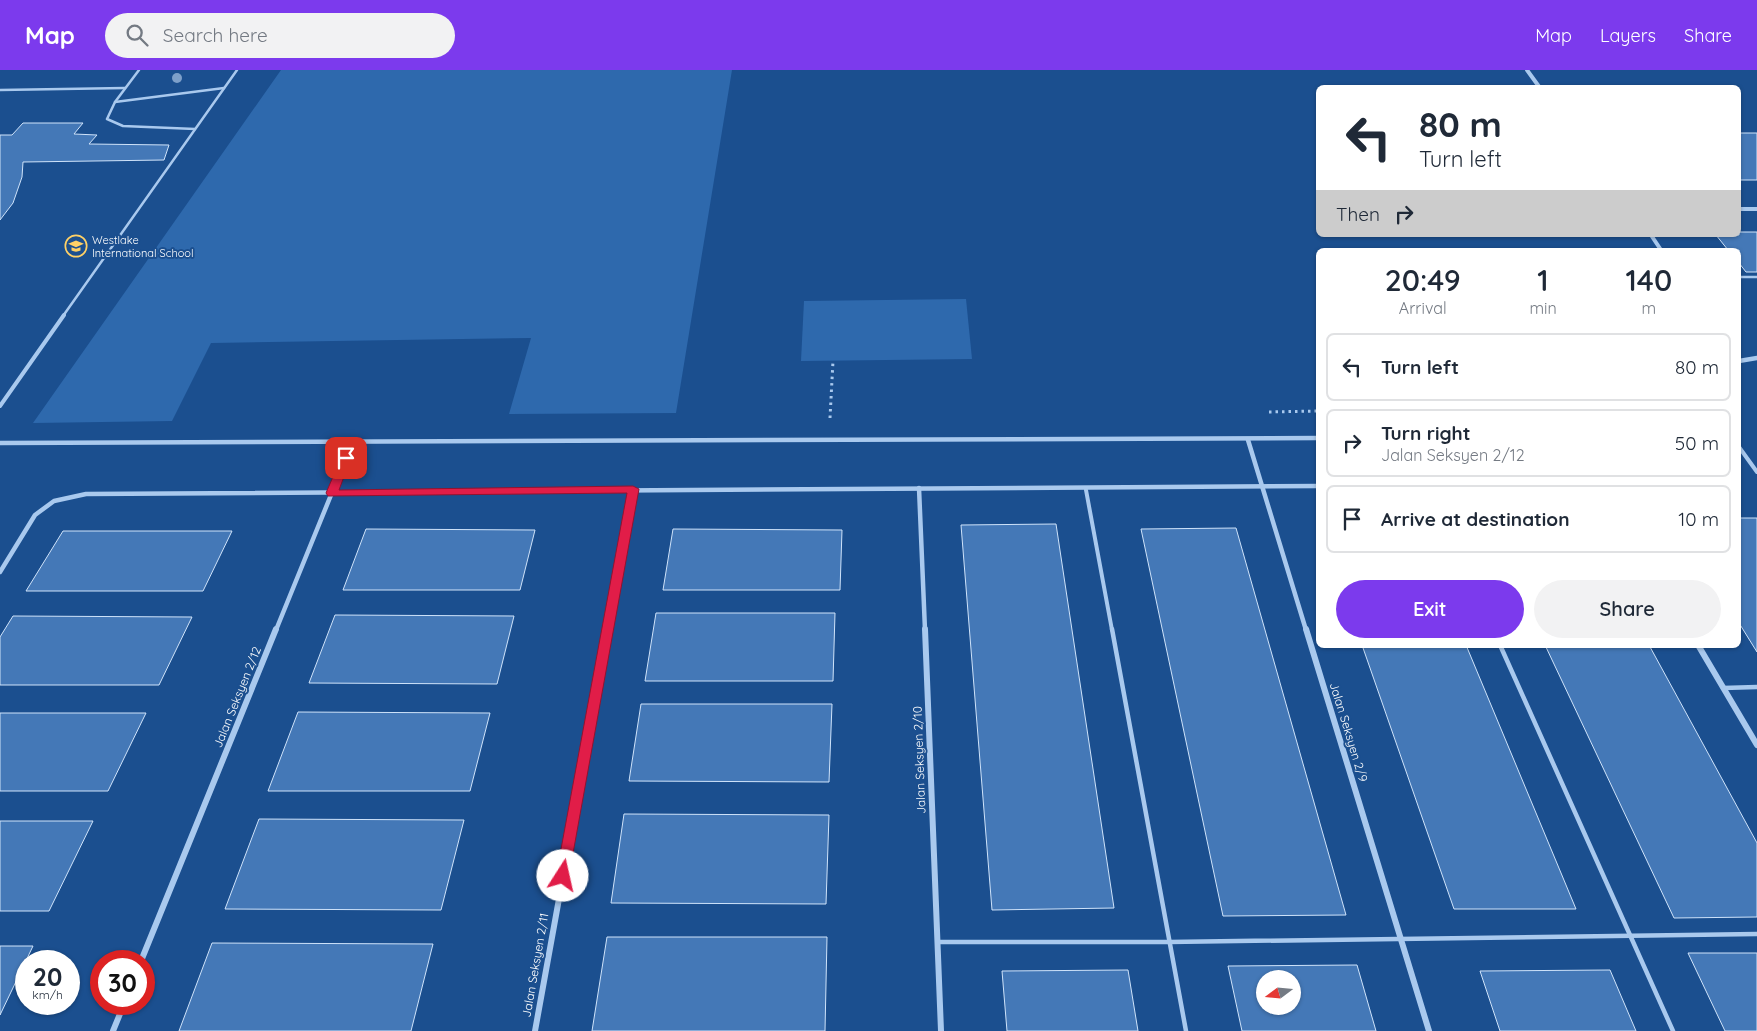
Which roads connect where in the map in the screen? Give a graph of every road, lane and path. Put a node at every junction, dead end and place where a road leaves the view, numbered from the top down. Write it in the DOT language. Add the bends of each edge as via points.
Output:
graph roads {
  1 [pos="139,70"];
  2 [pos="237,70"];
  3 [pos="1527,70"];
  4 [pos="1538,85"];
  5 [pos="125,88"];
  6 [pos="224,88"];
  7 [pos="0,90"];
  8 [pos="115,102"];
  9 [pos="195,129"];
  10 [pos="1741,209"];
  11 [pos="1757,209"];
  12 [pos="1652,237"];
  13 [pos="1660,248"];
  14 [pos="1741,277"];
  15 [pos="1757,277"];
  16 [pos="1757,358"];
  17 [pos="1741,360"];
  18 [pos="833,361"];
  19 [pos="0,406"];
  20 [pos="1316,438"];
  21 [pos="1248,440"];
  22 [pos="353,441"];
  23 [pos="829,441"];
  24 [pos="0,443"];
  25 [pos="1741,450"];
  26 [pos="1757,472"];
  27 [pos="1316,486"];
  28 [pos="919,488"];
  29 [pos="1262,488"];
  30 [pos="633,489"];
  31 [pos="1086,490"];
  32 [pos="332,493"];
  33 [pos="0,572"];
  34 [pos="1501,648"];
  35 [pos="1700,648"];
  36 [pos="1723,688"];
  37 [pos="1757,688"];
  38 [pos="1757,745"];
  39 [pos="1757,934"];
  40 [pos="1630,935"];
  41 [pos="1400,939"];
  42 [pos="938,942"];
  43 [pos="1169,942"];
  44 [pos="145,950"];
  45 [pos="120,1015"];
  46 [pos="113,1031"];
  47 [pos="535,1031"];
  48 [pos="941,1031"];
  49 [pos="1186,1031"];
  50 [pos="1429,1031"];
  51 [pos="1673,1031"];
  1 -- 5 [label="lane"];
  2 -- 6 [label="lane"];
  3 -- 4 [label="street"];
  5 -- 7 [label="lane"];
  5 -- 8 [label="lane"];
  6 -- 8 [label="lane"];
  6 -- 9 [label="lane"];
  8 -- 9 [label="lane" via="107,119 123,126"];
  9 -- 19 [label="lane"];
  10 -- 11 [label="street"];
  12 -- 13 [label="street"];
  14 -- 15 [label="lane"];
  16 -- 17 [label="street"];
  18 -- 23 [label="path"];
  20 -- 21 [label="street"];
  21 -- 23 [label="street"];
  21 -- 29 [label="street, Jalan Seksyen 2/9"];
  22 -- 23 [label="street"];
  22 -- 24 [label="street"];
  22 -- 32 [label="street, Jalan Seksyen 2/12"];
  25 -- 26 [label="lane"];
  27 -- 29 [label="street"];
  28 -- 30 [label="street"];
  28 -- 31 [label="street"];
  28 -- 42 [label="street, Jalan Seksyen 2/10"];
  29 -- 31 [label="street"];
  29 -- 41 [label="street, Jalan Seksyen 2/9"];
  30 -- 32 [label="street"];
  30 -- 47 [label="street, Jalan Seksyen 2/11"];
  31 -- 43 [label="lane"];
  32 -- 33 [label="street" via="86,494 54,501 35,515"];
  32 -- 44 [label="street, Jalan Seksyen 2/12"];
  34 -- 40 [label="lane"];
  35 -- 36 [label="street"];
  36 -- 37 [label="lane"];
  36 -- 38 [label="street"];
  39 -- 40 [label="lane"];
  40 -- 41 [label="lane"];
  40 -- 51 [label="lane"];
  41 -- 43 [label="lane"];
  41 -- 50 [label="street, Jalan Seksyen 2/9"];
  42 -- 43 [label="lane"];
  42 -- 48 [label="street, Jalan Seksyen 2/10"];
  43 -- 49 [label="lane"];
  45 -- 46 [label="street"];
}
